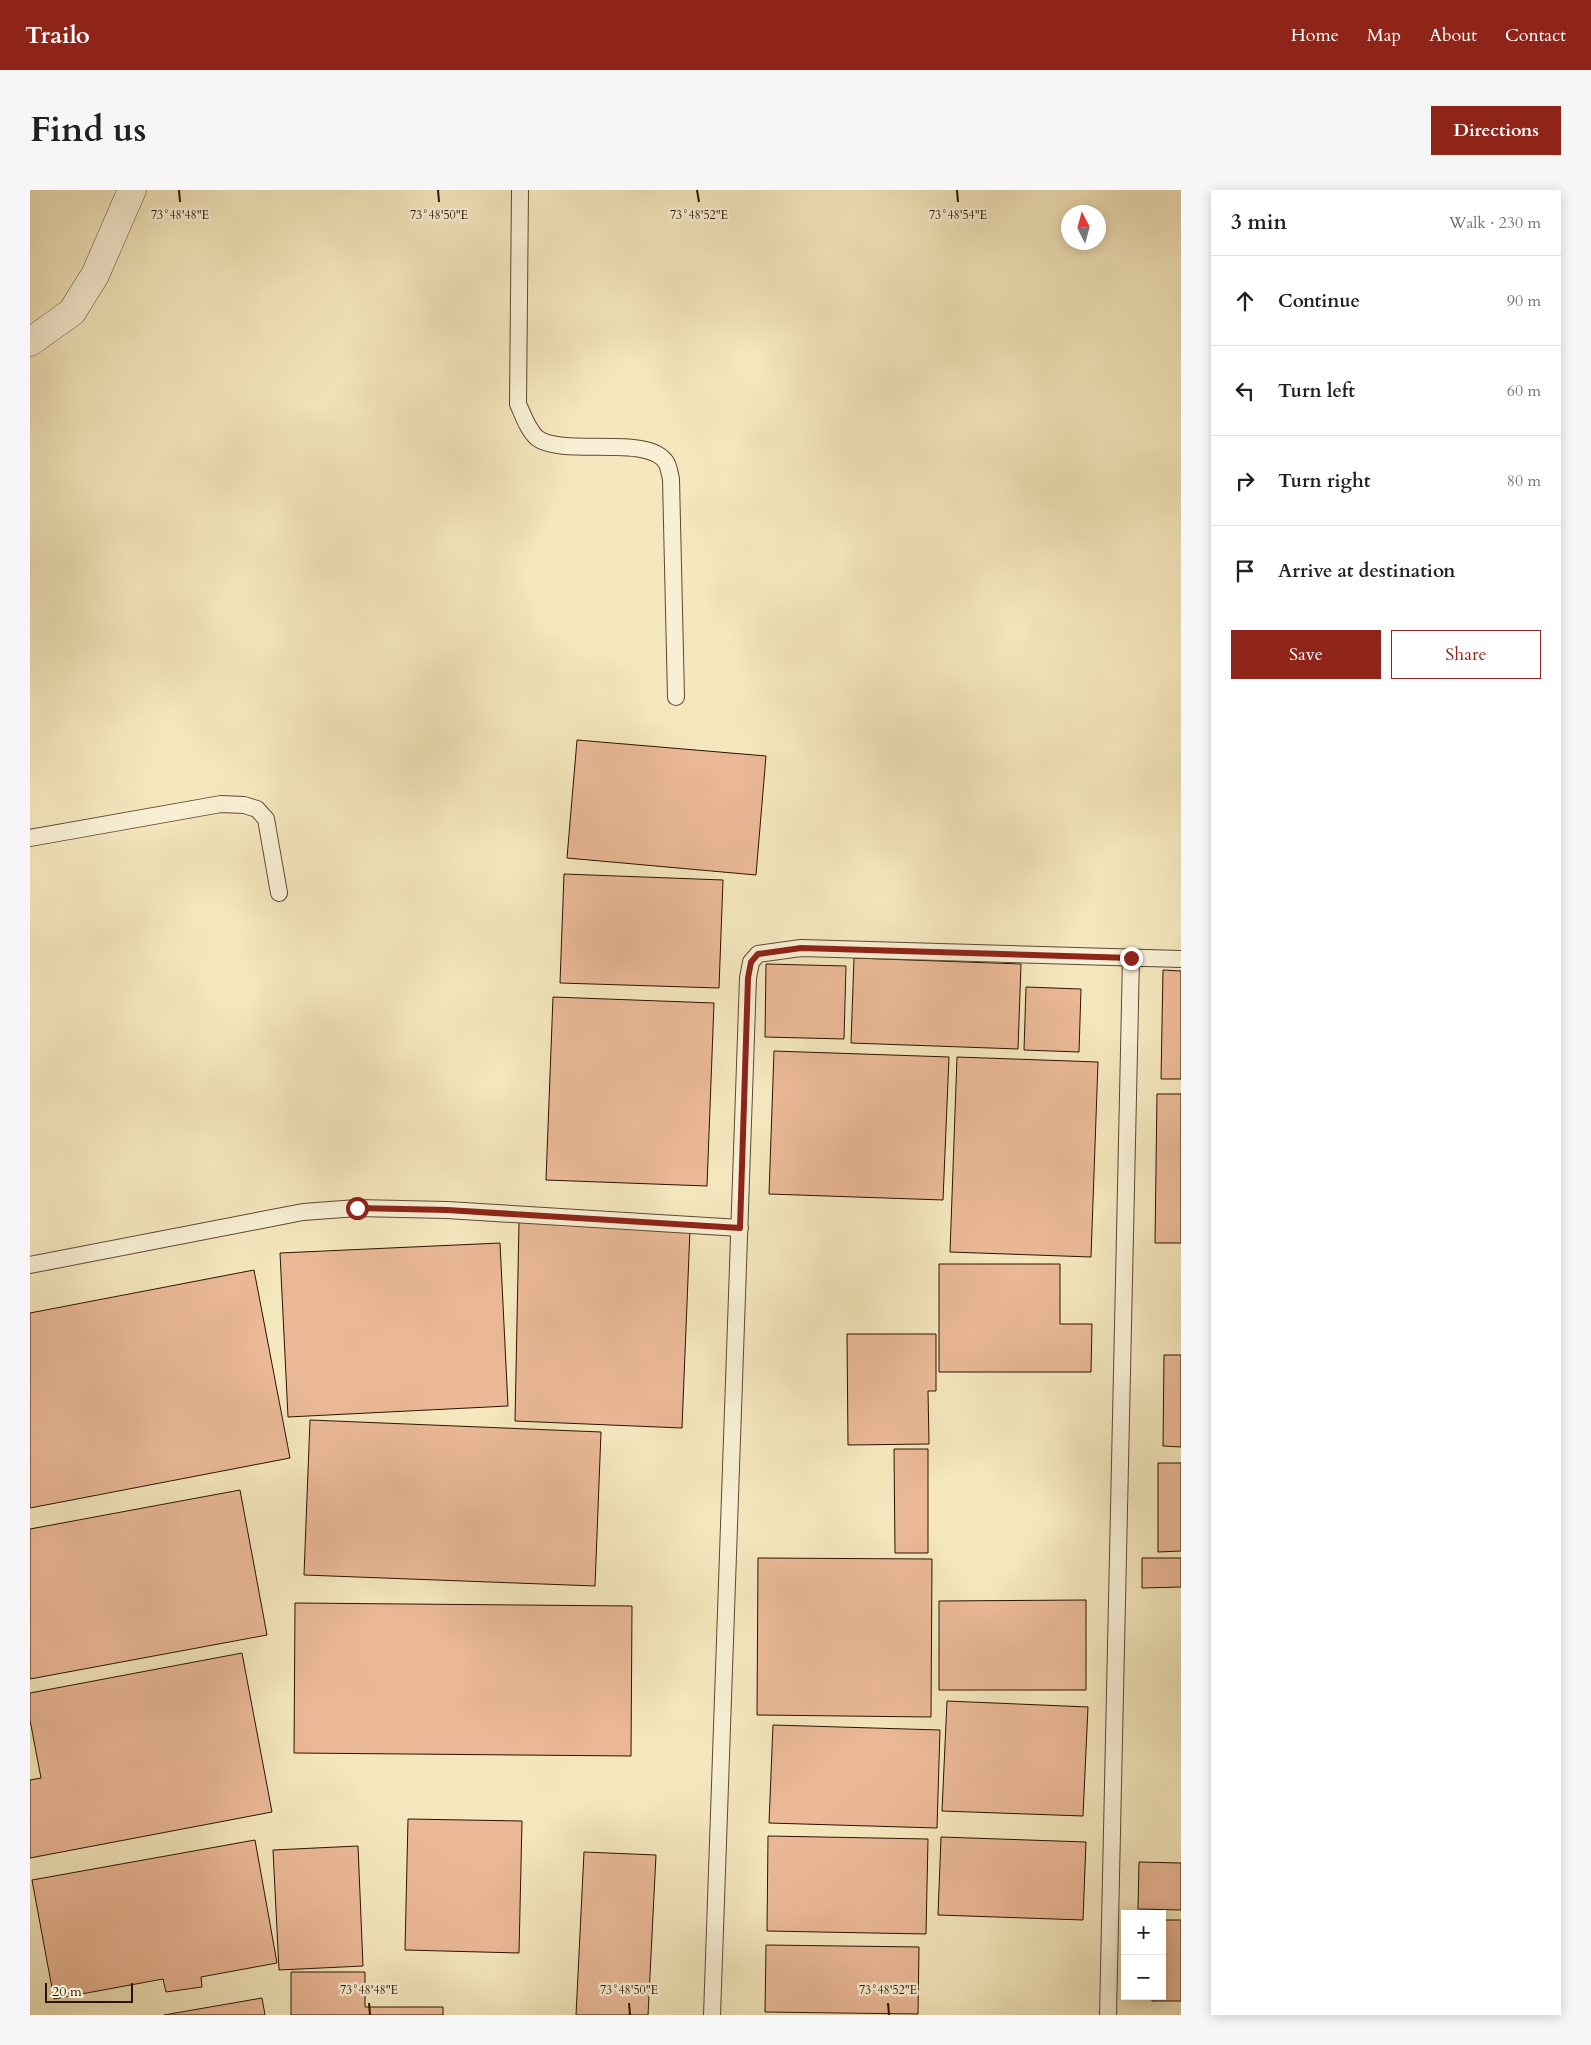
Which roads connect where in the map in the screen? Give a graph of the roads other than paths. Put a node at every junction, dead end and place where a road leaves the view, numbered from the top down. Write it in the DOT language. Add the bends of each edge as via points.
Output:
graph roads {
  1 [pos="132,190"];
  2 [pos="520,190"];
  3 [pos="30,342"];
  4 [pos="676,697"];
  5 [pos="30,838"];
  6 [pos="279,893"];
  7 [pos="1131,958"];
  8 [pos="1181,959"];
  9 [pos="740,1228"];
  10 [pos="30,1265"];
  11 [pos="712,2015"];
  12 [pos="1108,2015"];
  1 -- 3 [label="street" via="95,276 72,312"];
  2 -- 4 [label="lane" via="518,404 537,437 552,444 639,449 656,454 667,463 671,479"];
  5 -- 6 [label="lane" via="221,804 244,805 257,809 266,819"];
  7 -- 8 [label="lane"];
  7 -- 9 [label="lane" via="801,948 758,954 751,962 748,978"];
  7 -- 12 [label="lane"];
  9 -- 10 [label="lane" via="357,1208 303,1212"];
  9 -- 11 [label="lane"];
}
